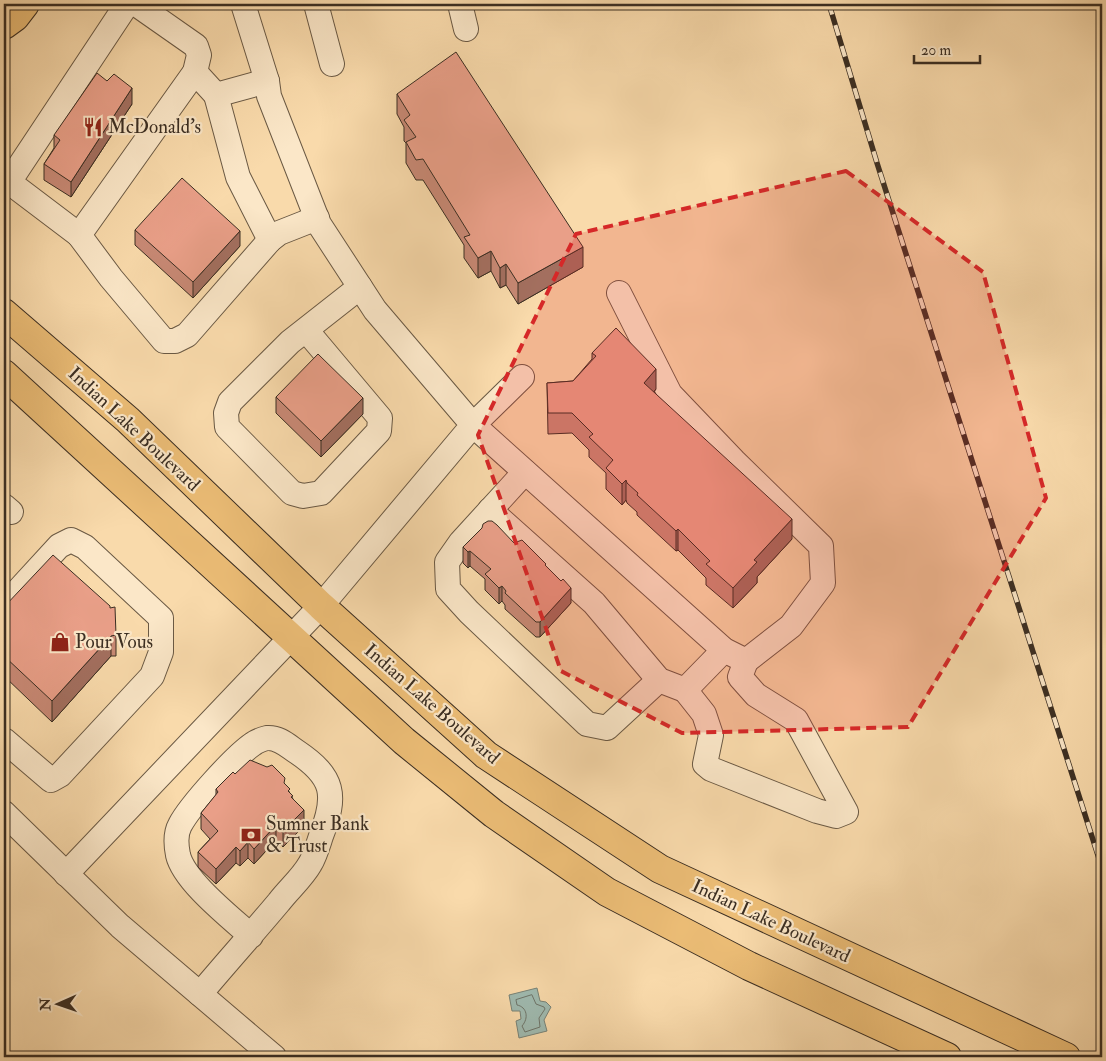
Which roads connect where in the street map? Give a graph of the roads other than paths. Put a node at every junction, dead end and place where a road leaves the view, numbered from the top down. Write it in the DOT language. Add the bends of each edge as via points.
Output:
graph roads {
  1 [pos="126,4"];
  2 [pos="136,4"];
  3 [pos="243,4"];
  4 [pos="316,4"];
  5 [pos="460,4"];
  6 [pos="466,29"];
  7 [pos="332,64"];
  8 [pos="195,72"];
  9 [pos="267,81"];
  10 [pos="216,96"];
  11 [pos="317,218"];
  12 [pos="79,235"];
  13 [pos="270,240"];
  14 [pos="360,287"];
  15 [pos="619,293"];
  16 [pos="4,313"];
  17 [pos="306,330"];
  18 [pos="4,374"];
  19 [pos="522,377"];
  20 [pos="473,425"];
  21 [pos="525,472"];
  22 [pos="490,510"];
  23 [pos="4,606"];
  24 [pos="320,606"];
  25 [pos="292,636"];
  26 [pos="724,650"];
  27 [pos="746,661"];
  28 [pos="659,680"];
  29 [pos="685,690"];
  30 [pos="5,743"];
  31 [pos="4,814"];
  32 [pos="66,874"];
  33 [pos="251,936"];
  34 [pos="200,994"];
  35 [pos="274,1057"];
  36 [pos="947,1057"];
  37 [pos="1066,1057"];
  1 -- 12 [label="street" via="8,182"];
  2 -- 8 [label="street" via="196,46 199,55"];
  3 -- 9 [label="street"];
  4 -- 7 [label="street"];
  5 -- 6 [label="street"];
  8 -- 10 [label="street"];
  8 -- 12 [label="street"];
  9 -- 10 [label="street"];
  9 -- 11 [label="street" via="269,96"];
  10 -- 13 [label="street" via="238,177"];
  11 -- 13 [label="street" via="279,232"];
  11 -- 14 [label="street"];
  12 -- 13 [label="street" via="164,341 175,341 187,335"];
  14 -- 17 [label="street"];
  14 -- 20 [label="street" via="375,310"];
  15 -- 27 [label="street" via="670,394 822,546 823,583 791,626"];
  16 -- 24 [label="main road, Indian Lake Boulevard" via="128,420"];
  17 -- 17 [label="street" via="230,402 226,413 227,427 292,493 303,496 321,493 379,431 380,418"];
  18 -- 25 [label="main road"];
  19 -- 20 [label="street"];
  20 -- 21 [label="street"];
  20 -- 24 [label="street"];
  21 -- 22 [label="street"];
  21 -- 26 [label="street"];
  22 -- 28 [label="street" via="594,603"];
  22 -- 28 [label="street" via="447,562 448,589 469,612 587,724 606,728"];
  23 -- 30 [label="street" via="59,546 70,540 86,546 161,618 161,652 152,676 60,775 51,780"];
  24 -- 25 [label="street"];
  24 -- 37 [label="main road, Indian Lake Boulevard" via="486,755 660,869"];
  25 -- 32 [label="street"];
  25 -- 36 [label="main road" via="404,741 494,814 607,892 749,966"];
  26 -- 27 [label="street"];
  26 -- 29 [label="street"];
  27 -- 29 [label="street" via="740,678 756,695 796,720 846,812 836,816 817,811 705,764 711,736 709,728 704,714"];
  28 -- 29 [label="street"];
  31 -- 32 [label="street"];
  32 -- 34 [label="street" via="120,926"];
  33 -- 33 [label="street" via="311,863 328,813 331,790 322,772 278,738 254,743 234,761 194,805 179,826 176,840 178,856 188,876"];
  33 -- 34 [label="street"];
  34 -- 35 [label="street"];
}
